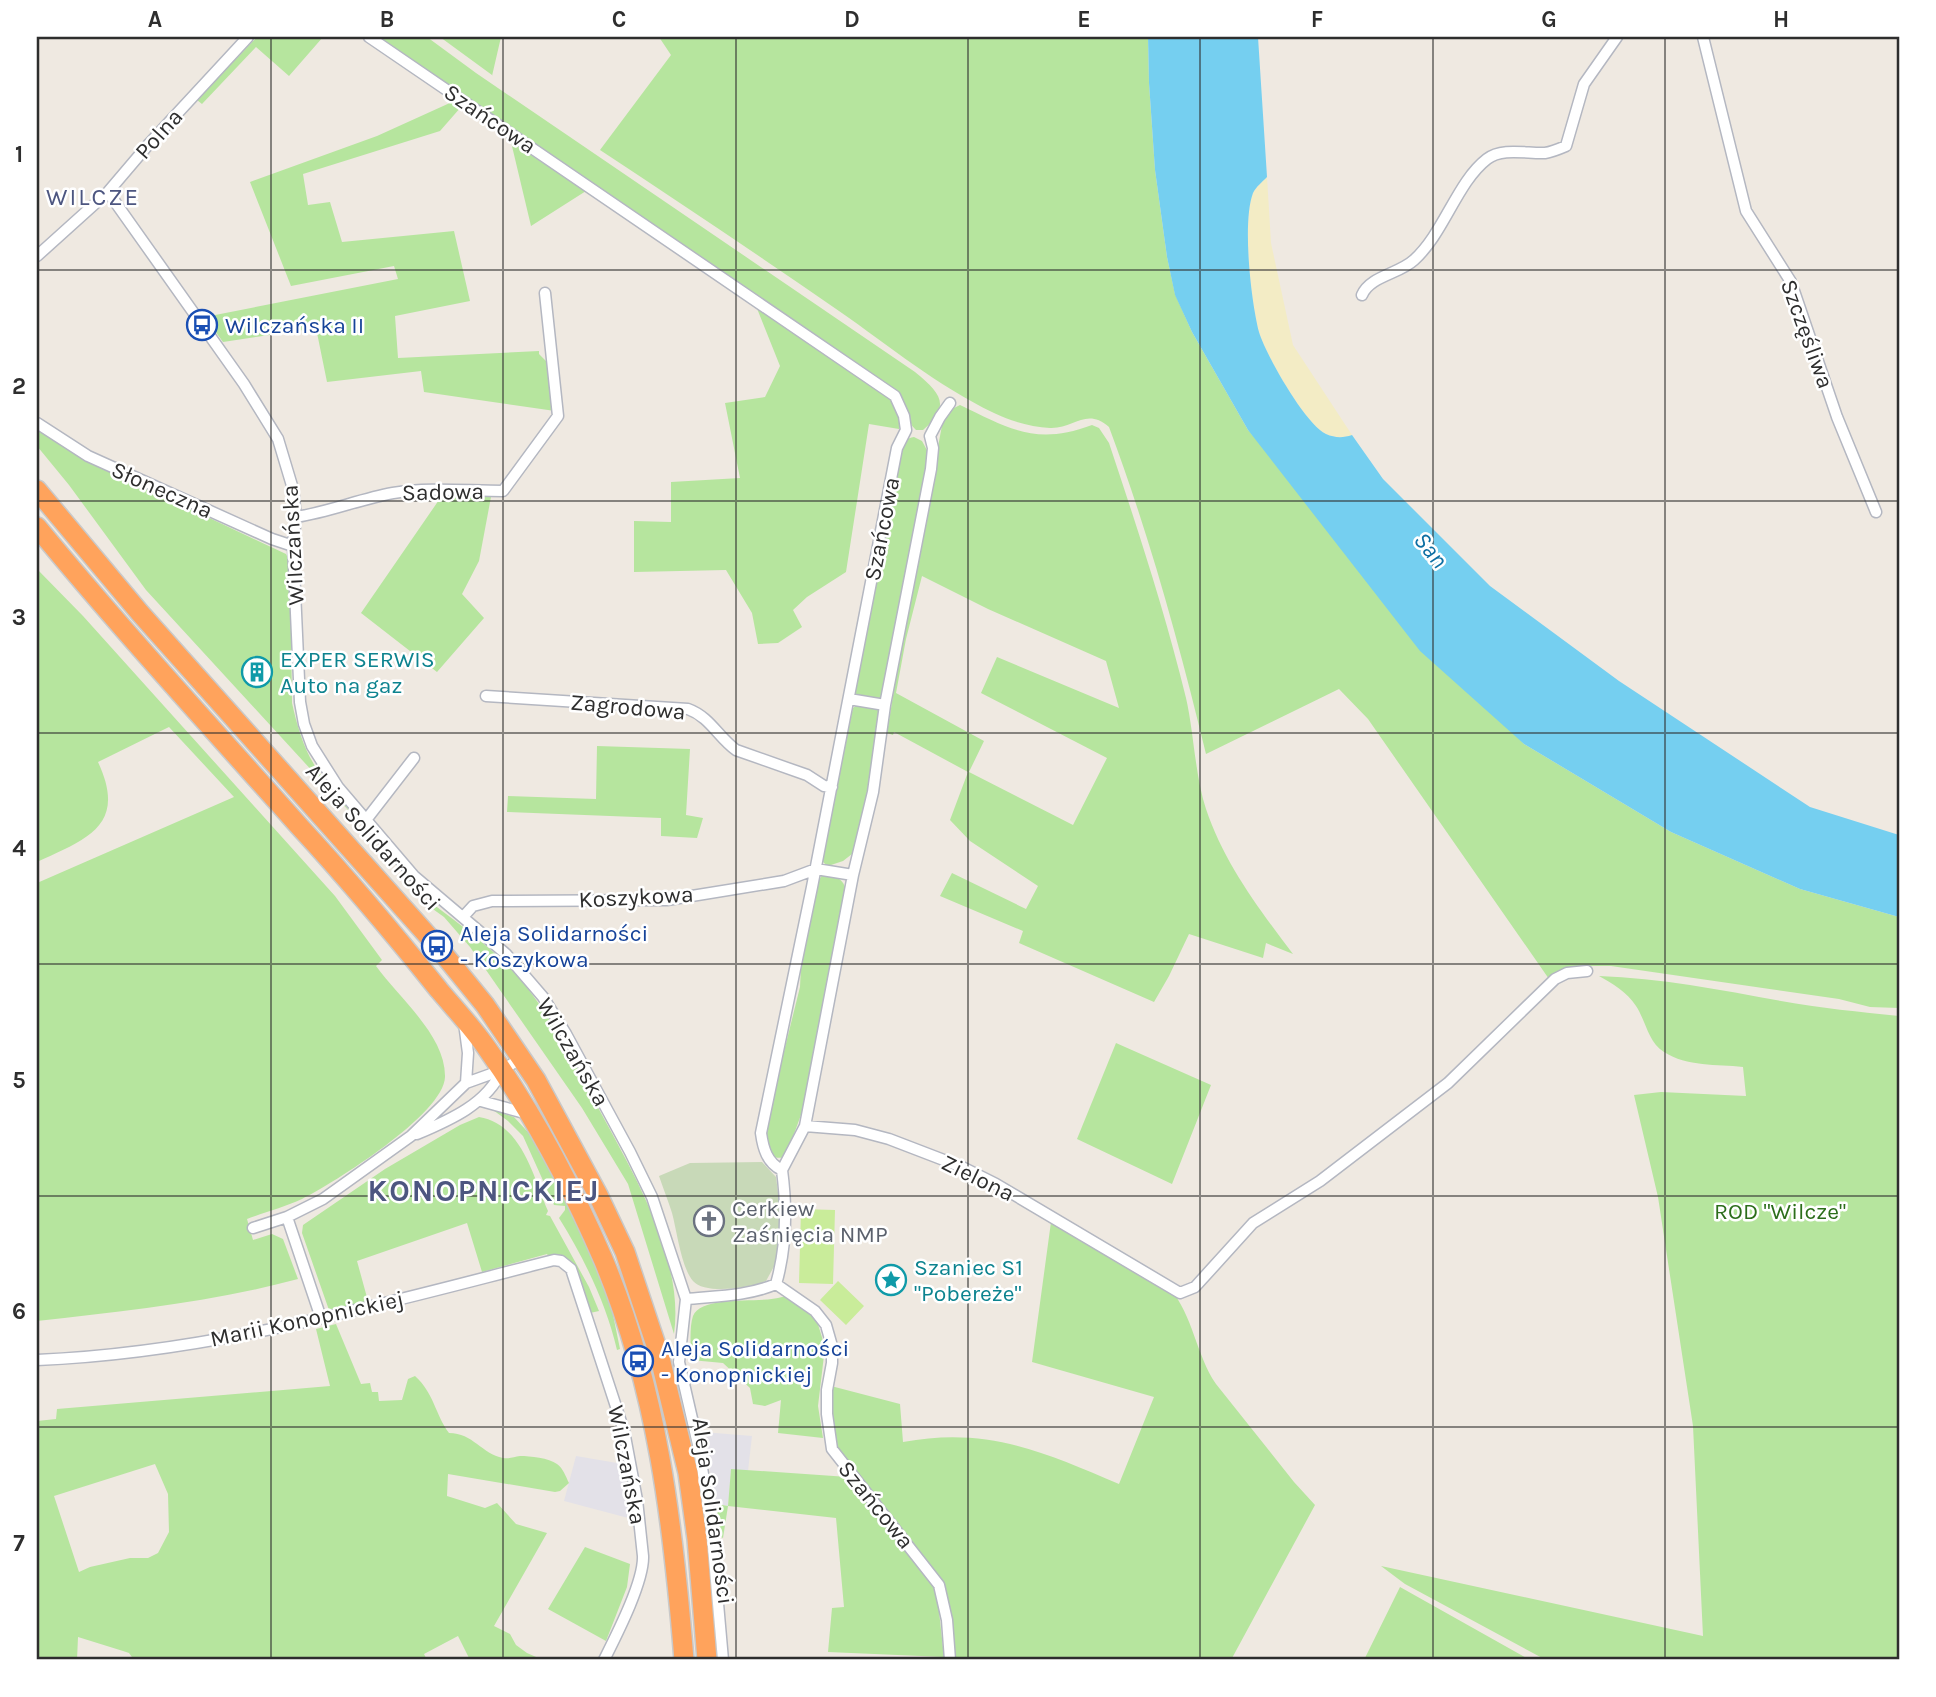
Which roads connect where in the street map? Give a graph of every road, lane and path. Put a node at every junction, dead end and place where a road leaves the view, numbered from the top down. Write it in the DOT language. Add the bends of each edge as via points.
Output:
graph roads {
  1 [pos="248,37"];
  2 [pos="369,37"];
  3 [pos="1617,37"];
  4 [pos="1703,37"];
  5 [pos="108,192"];
  6 [pos="37,256"];
  7 [pos="545,293"];
  8 [pos="1362,295"];
  9 [pos="950,403"];
  10 [pos="37,422"];
  11 [pos="906,430"];
  12 [pos="930,436"];
  13 [pos="37,490"];
  14 [pos="1876,512"];
  15 [pos="296,517"];
  16 [pos="37,527"];
  17 [pos="293,547"];
  18 [pos="486,696"];
  19 [pos="849,699"];
  20 [pos="886,705"];
  21 [pos="414,758"];
  22 [pos="832,787"];
  23 [pos="366,820"];
  24 [pos="816,869"];
  25 [pos="853,875"];
  26 [pos="463,917"];
  27 [pos="1587,971"];
  28 [pos="464,1021"];
  29 [pos="522,1058"];
  30 [pos="502,1070"];
  31 [pos="466,1083"];
  32 [pos="481,1101"];
  33 [pos="531,1115"];
  34 [pos="805,1126"];
  35 [pos="411,1136"];
  36 [pos="782,1170"];
  37 [pos="287,1217"];
  38 [pos="253,1228"];
  39 [pos="570,1269"];
  40 [pos="776,1284"];
  41 [pos="686,1299"];
  42 [pos="321,1318"];
  43 [pos="37,1360"];
  44 [pos="604,1660"];
  45 [pos="684,1660"];
  46 [pos="707,1660"];
  47 [pos="723,1660"];
  48 [pos="950,1660"];
  1 -- 5 [label="street, Polna"];
  2 -- 11 [label="street, Szańcowa" via="895,396"];
  3 -- 8 [label="street" via="1584,84 1566,146 1548,153 1488,158 1414,261 1366,286"];
  4 -- 14 [label="street, Szczęśliwa" via="1746,211 1791,282 1836,417"];
  5 -- 6 [label="street, Polna"];
  5 -- 15 [label="street, WiIczańska" via="266,416 287,461"];
  7 -- 15 [label="street, Sadowa" via="558,416 503,491 391,494"];
  9 -- 12 [label="street"];
  10 -- 17 [label="street, Słoneczna" via="88,456"];
  11 -- 12 [label="street"];
  11 -- 19 [label="street, Szańcowa" via="897,448"];
  12 -- 20 [label="street, Szańcowa" via="931,470"];
  13 -- 29 [label="highway, Aleja Solidarności" via="132,604 404,908 485,1005"];
  15 -- 17 [label="street, WiIczańska"];
  16 -- 28 [label="highway, Aleja Solidarności" via="95,598 361,894"];
  17 -- 23 [label="street, WiIczańska" via="304,724 325,768"];
  18 -- 22 [label="street, Zagrodowa" via="688,709 706,718 736,750"];
  19 -- 20 [label="street"];
  19 -- 22 [label="street, Szańcowa"];
  20 -- 25 [label="street, Szańcowa" via="873,792"];
  21 -- 23 [label="street"];
  22 -- 24 [label="street, Szańcowa"];
  23 -- 26 [label="street, WiIczańska" via="414,876"];
  24 -- 25 [label="street, Koszykowa"];
  24 -- 26 [label="street, Koszykowa" via="784,881 667,900 492,901 472,906"];
  24 -- 36 [label="street, Szańcowa" via="761,1132 763,1149 773,1166"];
  25 -- 34 [label="street, Szańcowa"];
  26 -- 41 [label="street, WiIczańska" via="522,971 555,1016 652,1197"];
  27 -- 34 [label="street, Zielona" via="1555,979 1448,1083 1320,1181 1254,1223 1195,1287 1181,1293 962,1167 855,1130"];
  28 -- 30 [label="highway, Aleja Solidarności"];
  28 -- 31 [label="street"];
  29 -- 30 [label="street"];
  29 -- 46 [label="highway, Aleja Solidarności" via="598,1195 646,1308 688,1473"];
  30 -- 31 [label="street"];
  30 -- 32 [label="street"];
  30 -- 33 [label="highway, Aleja Solidarności"];
  31 -- 35 [label="street"];
  32 -- 33 [label="street"];
  32 -- 35 [label="street"];
  33 -- 45 [label="highway, Aleja Solidarności" via="604,1261 640,1368 667,1495"];
  34 -- 36 [label="street"];
  35 -- 37 [label="street" via="323,1199"];
  36 -- 40 [label="street" via="784,1256"];
  37 -- 38 [label="street"];
  37 -- 42 [label="street"];
  39 -- 42 [label="street, Marii Konopnickiej" via="554,1260"];
  39 -- 44 [label="street, Wilczańska" via="626,1439 643,1556 628,1606"];
  40 -- 41 [label="street" via="738,1294"];
  40 -- 48 [label="street, Szańcowa" via="815,1311 826,1325 832,1346 827,1390 832,1449 939,1585"];
  41 -- 47 [label="street, WiIczańska" via="678,1362 711,1524"];
  42 -- 43 [label="street, Marii Konopnickiej" via="159,1349"];
}
